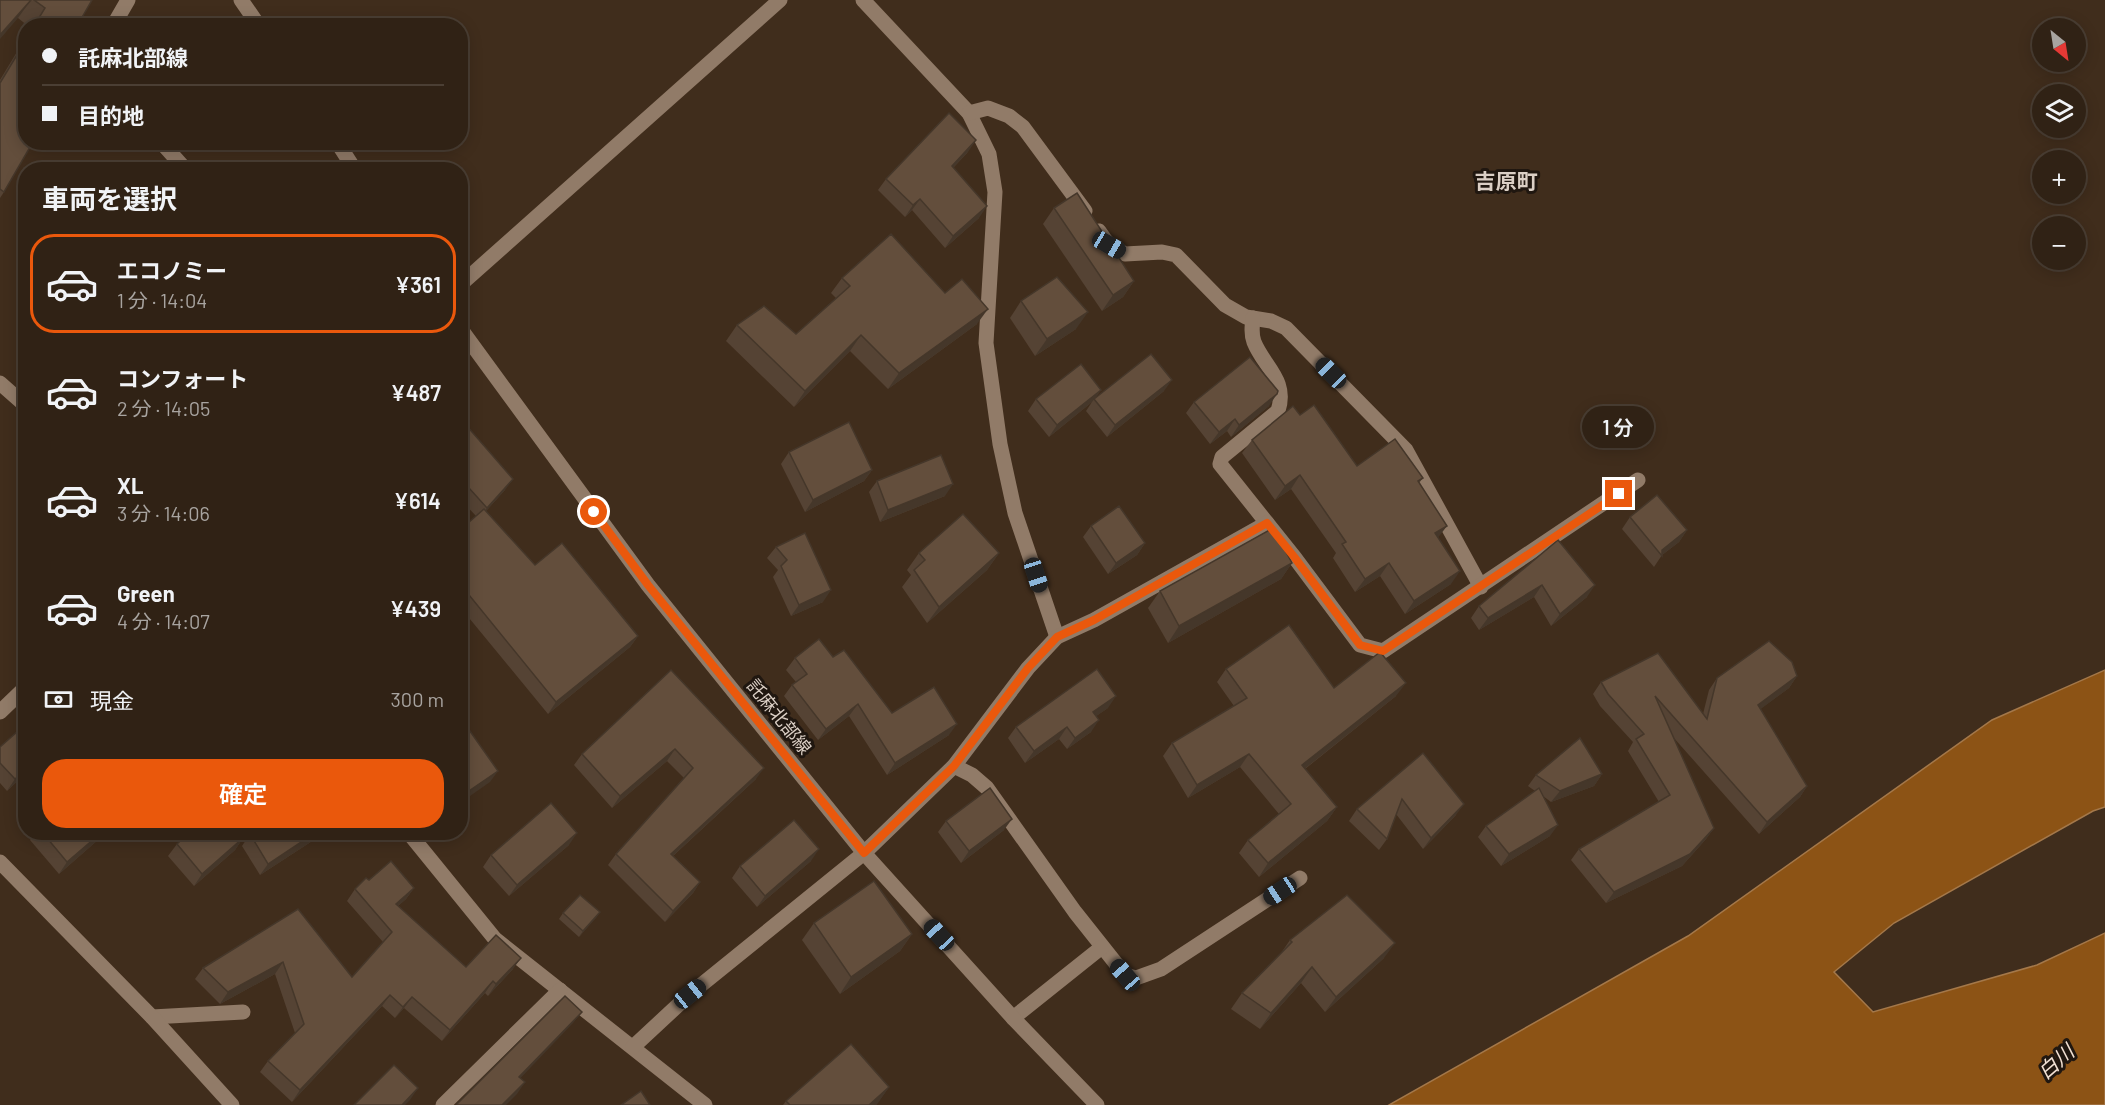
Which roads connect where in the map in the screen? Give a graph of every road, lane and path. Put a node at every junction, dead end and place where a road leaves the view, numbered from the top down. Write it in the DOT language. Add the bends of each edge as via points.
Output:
graph roads {
  1 [pos="128,0"];
  2 [pos="241,0"];
  3 [pos="780,0"];
  4 [pos="863,0"];
  5 [pos="118,18"];
  6 [pos="253,18"];
  7 [pos="969,112"];
  8 [pos="168,150"];
  9 [pos="179,162"];
  10 [pos="468,278"];
  11 [pos="1253,318"];
  12 [pos="468,339"];
  13 [pos="0,383"];
  14 [pos="18,399"];
  15 [pos="1638,480"];
  16 [pos="1267,523"];
  17 [pos="1481,587"];
  18 [pos="1057,637"];
  19 [pos="18,695"];
  20 [pos="0,712"];
  21 [pos="954,766"];
  22 [pos="415,840"];
  23 [pos="864,853"];
  24 [pos="0,862"];
  25 [pos="1300,878"];
  26 [pos="1102,947"];
  27 [pos="560,990"];
  28 [pos="243,1011"];
  29 [pos="152,1017"];
  30 [pos="1013,1018"];
  31 [pos="633,1047"];
  32 [pos="232,1105"];
  33 [pos="443,1105"];
  34 [pos="705,1105"];
  35 [pos="1097,1105"];
  1 -- 5 [label="street"];
  2 -- 6 [label="street"];
  3 -- 10 [label="street"];
  4 -- 7 [label="street"];
  7 -- 11 [label="street" via="988,108 1010,116 1023,127 1109,245 1125,254 1176,255 1225,305"];
  7 -- 18 [label="street" via="989,154 995,192 986,343 1000,444 1016,513"];
  8 -- 9 [label="street"];
  11 -- 16 [label="street" via="1254,342 1277,380 1281,403 1278,411 1222,457 1220,464"];
  11 -- 17 [label="street" via="1286,328 1406,450"];
  12 -- 23 [label="street, 託麻北部線" via="648,585"];
  13 -- 14 [label="street"];
  15 -- 17 [label="street"];
  16 -- 17 [label="street" via="1360,645 1383,651"];
  16 -- 18 [label="street"];
  18 -- 21 [label="street" via="1028,668"];
  19 -- 20 [label="street"];
  21 -- 23 [label="street"];
  21 -- 26 [label="street" via="987,788"];
  22 -- 27 [label="street" via="495,939"];
  23 -- 30 [label="street, 託麻北部線"];
  23 -- 31 [label="street" via="690,994"];
  24 -- 29 [label="street"];
  25 -- 26 [label="street" via="1148,975 1125,975"];
  26 -- 30 [label="street"];
  27 -- 31 [label="street"];
  27 -- 33 [label="street"];
  28 -- 29 [label="street"];
  29 -- 32 [label="street"];
  30 -- 35 [label="street, 託麻北部線"];
  31 -- 34 [label="street"];
}
